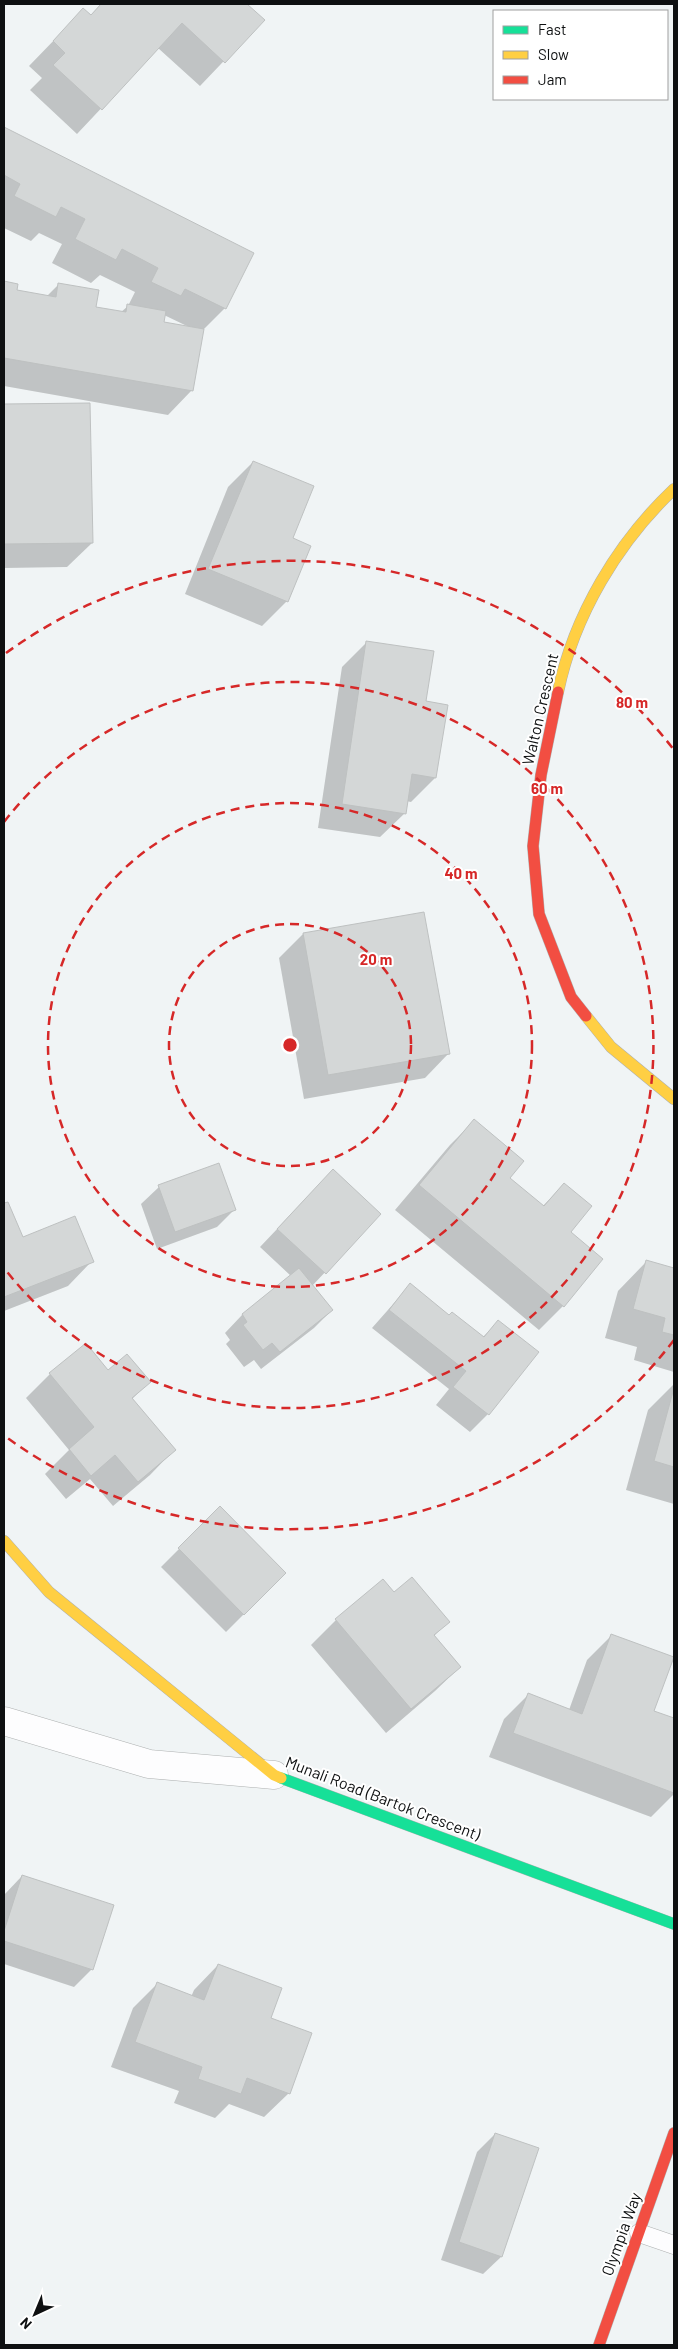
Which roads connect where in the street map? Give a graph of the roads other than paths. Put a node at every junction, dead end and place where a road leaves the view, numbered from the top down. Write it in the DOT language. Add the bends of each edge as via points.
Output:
graph roads {
  1 [pos="674,489"];
  2 [pos="674,1099"];
  3 [pos="4,1541"];
  4 [pos="4,1721"];
  5 [pos="274,1775"];
  6 [pos="674,1924"];
  7 [pos="674,2133"];
  8 [pos="639,2233"];
  9 [pos="674,2245"];
  10 [pos="599,2345"];
  1 -- 2 [label="street, Walton Crescent" via="624,544 580,622 562,672 541,775 533,846 539,914 571,997 611,1047"];
  3 -- 5 [label="street, Munali Road (Bartok Crescent)" via="49,1592"];
  4 -- 5 [label="street" via="149,1764"];
  5 -- 6 [label="street, Munali Road (Bartok Crescent)"];
  7 -- 8 [label="street, Olympia Way"];
  8 -- 9 [label="lane"];
  8 -- 10 [label="street, Olympia Way"];
}
